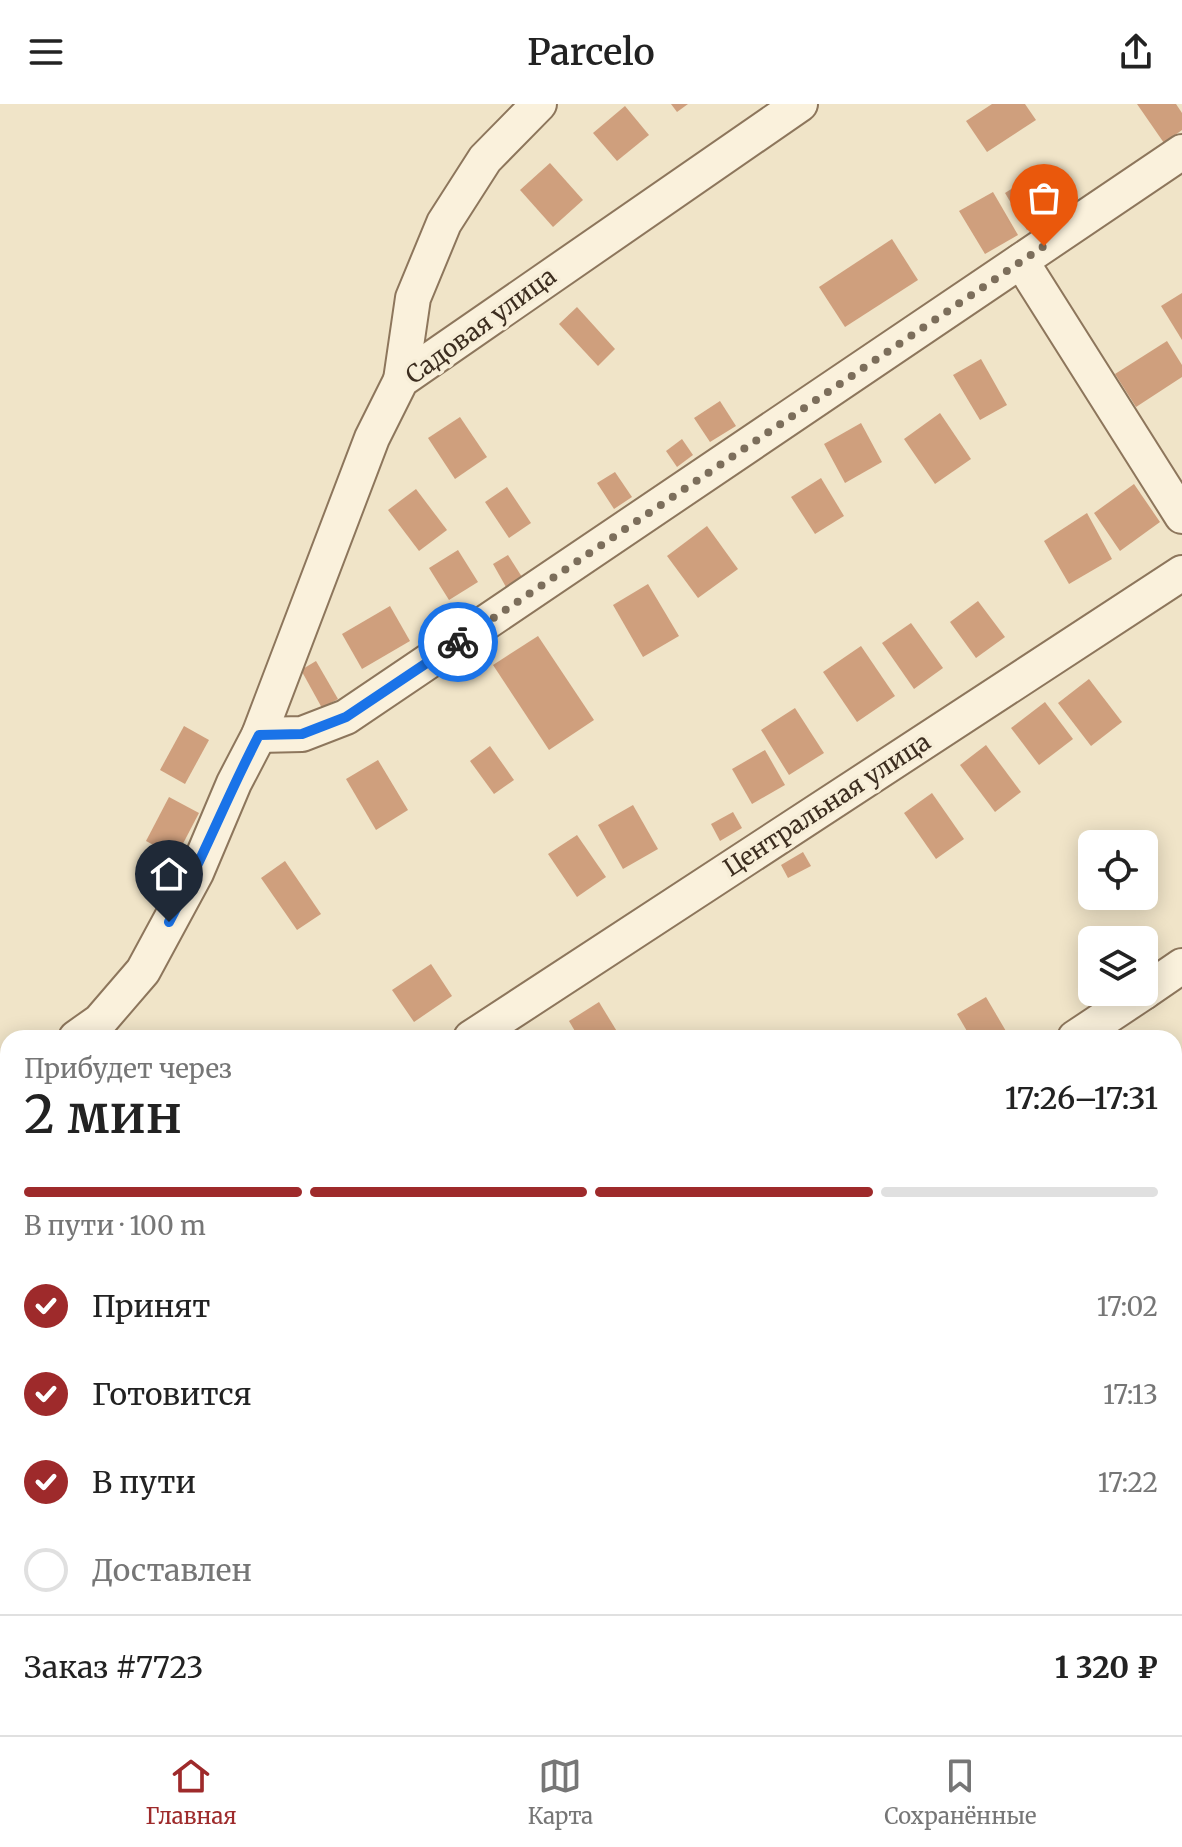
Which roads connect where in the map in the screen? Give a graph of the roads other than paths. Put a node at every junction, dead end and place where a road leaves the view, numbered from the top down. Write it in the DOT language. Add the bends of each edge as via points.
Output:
graph roads {
  1 [pos="539,104"];
  2 [pos="800,104"];
  3 [pos="1182,152"];
  4 [pos="1021,261"];
  5 [pos="401,380"];
  6 [pos="1182,516"];
  7 [pos="1182,573"];
  8 [pos="259,735"];
  9 [pos="1182,966"];
  10 [pos="1158,982"];
  11 [pos="1123,1006"];
  12 [pos="87,1030"];
  13 [pos="483,1030"];
  14 [pos="1087,1030"];
  1 -- 5 [label="street" via="485,159 444,223 413,298"];
  2 -- 5 [label="street, Садовая улица"];
  3 -- 4 [label="street"];
  4 -- 6 [label="street"];
  4 -- 8 [label="street" via="346,717 302,734"];
  5 -- 8 [label="street, Садовая улица" via="372,438"];
  7 -- 13 [label="street, Центральная улица"];
  8 -- 12 [label="street, Садовая улица" via="196,873 143,971"];
  9 -- 10 [label="street"];
  11 -- 14 [label="street"];
}
